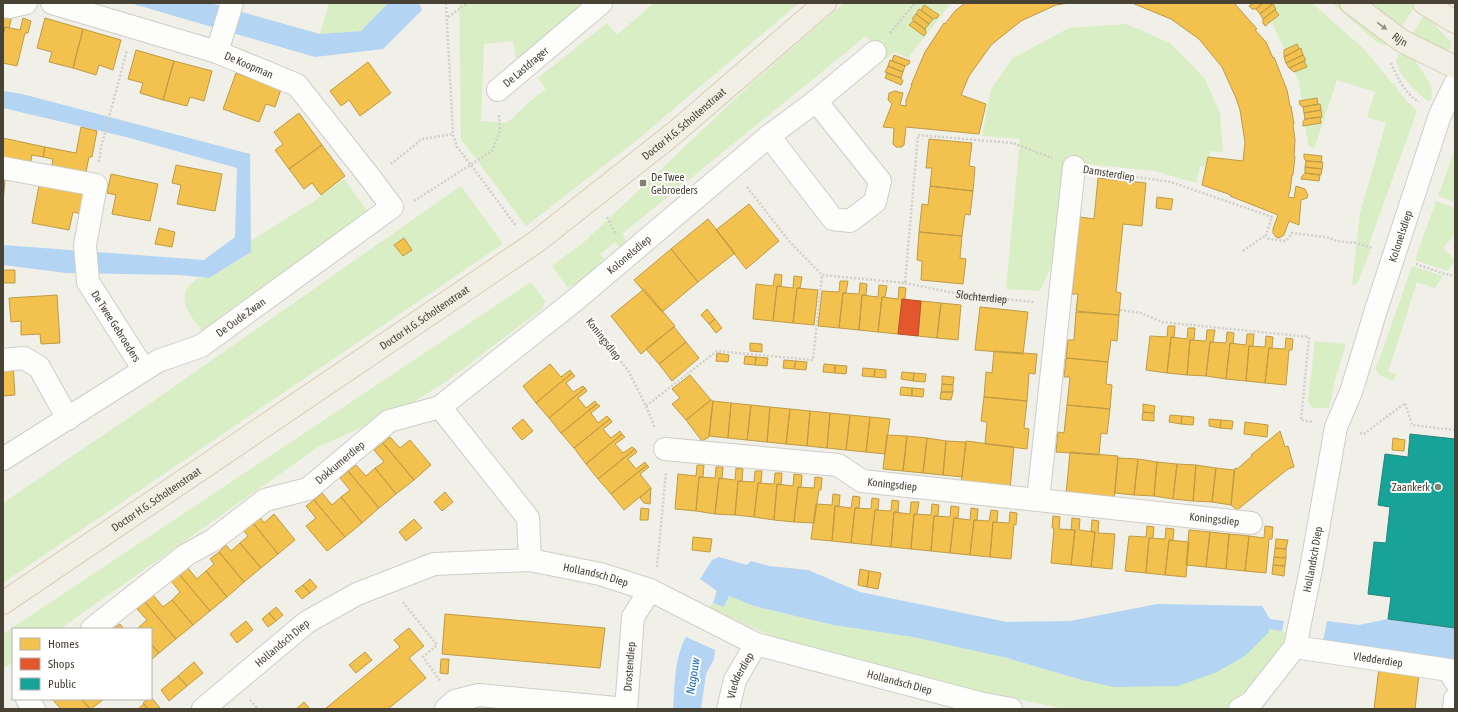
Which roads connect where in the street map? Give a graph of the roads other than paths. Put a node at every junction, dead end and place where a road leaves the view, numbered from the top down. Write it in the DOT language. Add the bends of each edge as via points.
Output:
graph roads {
  1 [pos="26,3"];
  2 [pos="52,3"];
  3 [pos="232,3"];
  4 [pos="601,3"];
  5 [pos="824,3"];
  6 [pos="1351,3"];
  7 [pos="1424,3"];
  8 [pos="3,6"];
  9 [pos="1455,22"];
  10 [pos="220,44"];
  11 [pos="875,52"];
  12 [pos="1455,67"];
  13 [pos="1455,84"];
  14 [pos="498,90"];
  15 [pos="816,101"];
  16 [pos="769,136"];
  17 [pos="1074,167"];
  18 [pos="3,168"];
  19 [pos="392,207"];
  20 [pos="3,360"];
  21 [pos="144,370"];
  22 [pos="1351,392"];
  23 [pos="440,407"];
  24 [pos="68,419"];
  25 [pos="664,449"];
  26 [pos="3,459"];
  27 [pos="1038,500"];
  28 [pos="1250,523"];
  29 [pos="530,560"];
  30 [pos="650,590"];
  31 [pos="3,603"];
  32 [pos="93,628"];
  33 [pos="756,644"];
  34 [pos="1295,647"];
  35 [pos="1455,681"];
  36 [pos="1455,699"];
  37 [pos="28,700"];
  38 [pos="450,705"];
  39 [pos="34,709"];
  40 [pos="203,709"];
  41 [pos="728,709"];
  42 [pos="1011,709"];
  43 [pos="1240,709"];
  44 [pos="1454,709"];
  1 -- 8 [label="street"];
  2 -- 10 [label="street, De Koopman" via="133,27"];
  3 -- 10 [label="street"];
  4 -- 14 [label="street, De Lastdrager"];
  5 -- 31 [label="main road, Doctor H.G. Scholtenstraat" via="673,134 536,242"];
  6 -- 12 [label="main road, Rijn, one-way" via="1402,41"];
  7 -- 9 [label="main road"];
  10 -- 19 [label="street, De Koopman" via="297,86"];
  11 -- 15 [label="street, Kolonelsdiep"];
  13 -- 22 [label="street, Kolonelsdiep" via="1440,115 1404,260 1376,310"];
  15 -- 16 [label="street, Kolonelsdiep"];
  15 -- 16 [label="street" via="880,181 875,202 850,221 833,219"];
  16 -- 23 [label="street, Kolonelsdiep" via="574,301"];
  17 -- 27 [label="street, Damsterdiep"];
  18 -- 21 [label="street, De Twee Gebroeders" via="96,185 85,245 88,282"];
  19 -- 21 [label="street, De Oude Zwan" via="201,346 158,361"];
  20 -- 24 [label="street" via="24,358 40,368"];
  21 -- 24 [label="street, De Oude Zwan"];
  22 -- 34 [label="street, Hollandsch Diep" via="1336,427"];
  23 -- 29 [label="street" via="528,518"];
  23 -- 32 [label="street, Dokkumerdiep" via="389,421 308,489 265,500 213,540 186,555"];
  24 -- 26 [label="street, De Oude Zwan"];
  25 -- 27 [label="street, Koningsdiep" via="838,466 862,481"];
  27 -- 28 [label="street, Koningsdiep"];
  29 -- 30 [label="street, Hollandsch Diep" via="600,574"];
  29 -- 40 [label="street, Hollandsch Diep" via="434,564 357,594 307,622"];
  30 -- 33 [label="street, Hollandsch Diep"];
  30 -- 38 [label="street, Drostendiep" via="633,617 626,709 479,695"];
  33 -- 41 [label="street, Vledderdiep" via="735,680"];
  33 -- 42 [label="street, Hollandsch Diep" via="979,703"];
  34 -- 35 [label="street, Vledderdiep" via="1449,670"];
  34 -- 43 [label="street, Hollandsch Diep" via="1250,703"];
  36 -- 44 [label="street"];
  37 -- 39 [label="street"];
}
